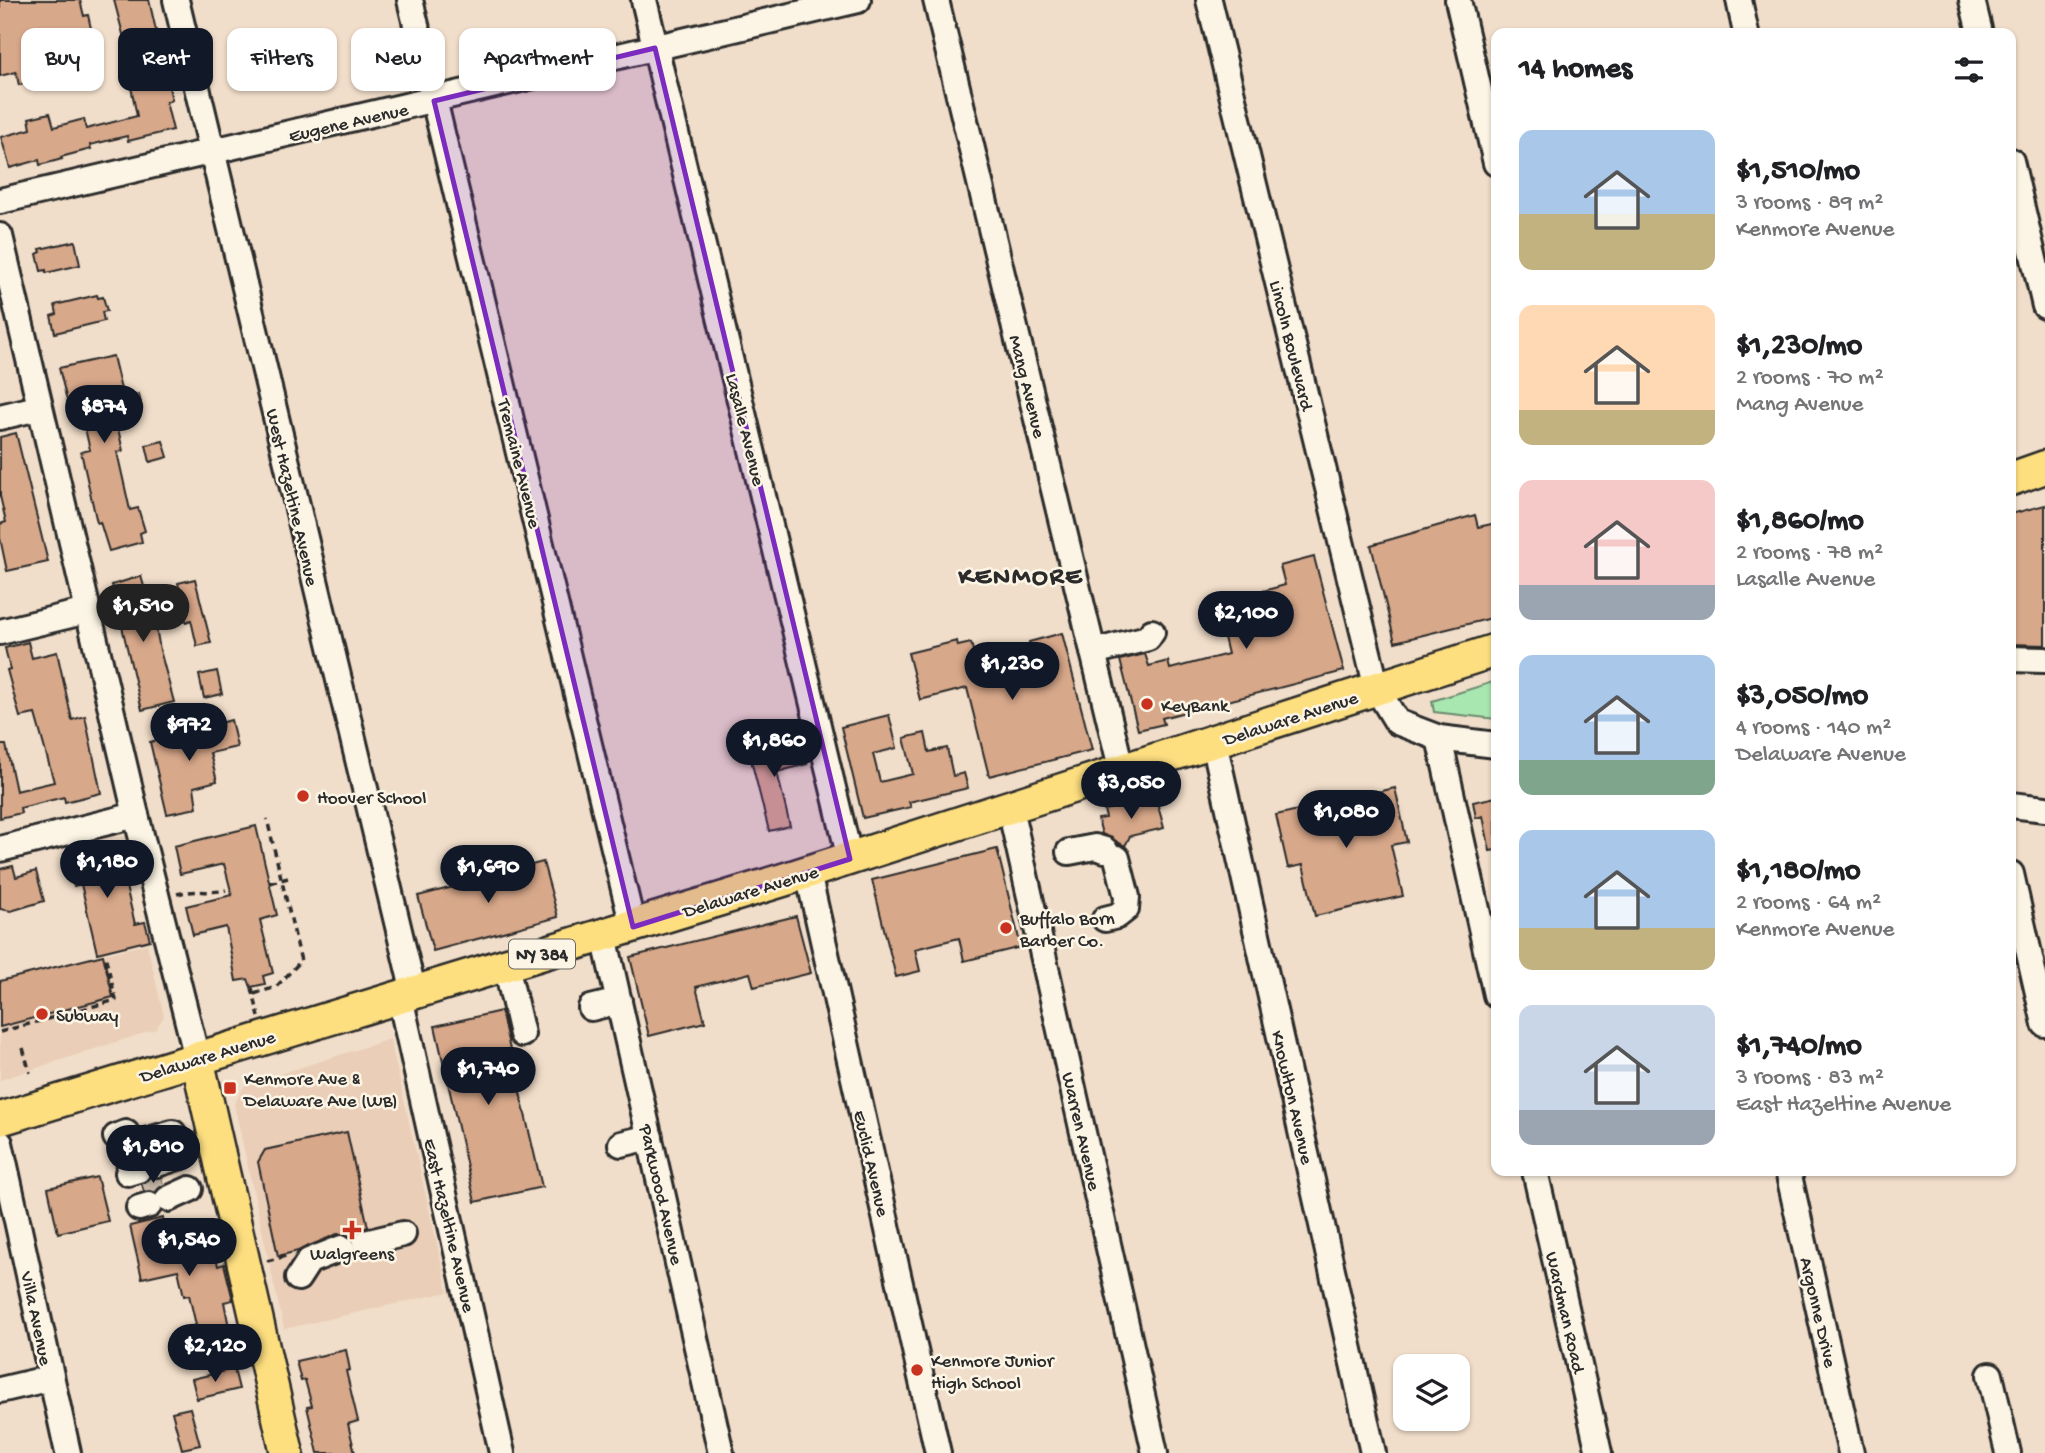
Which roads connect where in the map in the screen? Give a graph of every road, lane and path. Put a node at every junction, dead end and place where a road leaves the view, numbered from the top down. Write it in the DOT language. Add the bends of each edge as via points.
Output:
graph roads {
  1 [pos="176,0"];
  2 [pos="410,0"];
  3 [pos="644,0"];
  4 [pos="858,0"];
  5 [pos="936,0"];
  6 [pos="1209,0"];
  7 [pos="1458,0"];
  8 [pos="1739,0"];
  9 [pos="1972,0"];
  10 [pos="1745,28"];
  11 [pos="1979,28"];
  12 [pos="655,48"];
  13 [pos="434,101"];
  14 [pos="1491,142"];
  15 [pos="212,154"];
  16 [pos="2016,183"];
  17 [pos="0,201"];
  18 [pos="0,236"];
  19 [pos="2045,306"];
  20 [pos="38,408"];
  21 [pos="0,417"];
  22 [pos="2045,467"];
  23 [pos="2016,477"];
  24 [pos="87,611"];
  25 [pos="0,632"];
  26 [pos="1152,632"];
  27 [pos="1491,652"];
  28 [pos="1093,653"];
  29 [pos="2016,660"];
  30 [pos="2045,660"];
  31 [pos="1377,689"];
  32 [pos="1439,738"];
  33 [pos="1213,742"];
  34 [pos="1491,743"];
  35 [pos="1122,772"];
  36 [pos="2016,806"];
  37 [pos="1010,808"];
  38 [pos="2045,809"];
  39 [pos="136,816"];
  40 [pos="267,818"];
  41 [pos="103,848"];
  42 [pos="0,849"];
  43 [pos="1069,852"];
  44 [pos="66,858"];
  45 [pos="850,859"];
  46 [pos="808,873"];
  47 [pos="288,878"];
  48 [pos="281,880"];
  49 [pos="270,883"];
  50 [pos="226,890"];
  51 [pos="170,895"];
  52 [pos="2016,896"];
  53 [pos="1105,919"];
  54 [pos="619,931"];
  55 [pos="105,956"];
  56 [pos="506,965"];
  57 [pos="1491,972"];
  58 [pos="252,988"];
  59 [pos="254,994"];
  60 [pos="407,995"];
  61 [pos="619,1001"];
  62 [pos="591,1008"];
  63 [pos="259,1016"];
  64 [pos="2045,1024"];
  65 [pos="0,1032"];
  66 [pos="522,1034"];
  67 [pos="23,1048"];
  68 [pos="197,1058"];
  69 [pos="30,1073"];
  70 [pos="0,1119"];
  71 [pos="650,1137"];
  72 [pos="0,1143"];
  73 [pos="621,1144"];
  74 [pos="1536,1176"];
  75 [pos="1789,1176"];
  76 [pos="4,1182"];
  77 [pos="9,1226"];
  78 [pos="403,1234"];
  79 [pos="267,1260"];
  80 [pos="294,1267"];
  81 [pos="1990,1375"];
  82 [pos="51,1378"];
  83 [pos="0,1390"];
  84 [pos="68,1453"];
  85 [pos="287,1453"];
  86 [pos="502,1453"];
  87 [pos="721,1453"];
  88 [pos="938,1453"];
  89 [pos="1155,1453"];
  90 [pos="1373,1453"];
  91 [pos="1599,1453"];
  92 [pos="1851,1453"];
  93 [pos="2008,1453"];
  1 -- 15 [label="street, West Hazeltine Avenue"];
  2 -- 13 [label="street, Tremaine Avenue"];
  3 -- 12 [label="street, Lasalle Avenue"];
  4 -- 12 [label="street, Eugene Avenue"];
  5 -- 28 [label="street, Mang Avenue"];
  6 -- 31 [label="street, Lincoln Boulevard"];
  7 -- 14 [label="street"];
  8 -- 10 [label="street"];
  9 -- 11 [label="street"];
  12 -- 13 [label="street, Eugene Avenue"];
  12 -- 45 [label="street, Lasalle Avenue"];
  13 -- 15 [label="street, Eugene Avenue"];
  13 -- 54 [label="street, Tremaine Avenue"];
  15 -- 17 [label="street, Eugene Avenue"];
  15 -- 60 [label="street, West Hazeltine Avenue"];
  16 -- 19 [label="street"];
  18 -- 20 [label="street"];
  20 -- 21 [label="street"];
  20 -- 24 [label="street"];
  22 -- 23 [label="main road"];
  24 -- 25 [label="street"];
  24 -- 39 [label="street"];
  26 -- 28 [label="street" via="1147,638"];
  27 -- 31 [label="main road, Delaware Avenue / NY 384"];
  28 -- 35 [label="street, Mang Avenue"];
  29 -- 30 [label="street"];
  31 -- 32 [label="street, Lincoln Boulevard" via="1397,722"];
  31 -- 33 [label="main road, Delaware Avenue / NY 384"];
  32 -- 34 [label="street, Lincoln Boulevard"];
  32 -- 57 [label="street"];
  33 -- 35 [label="main road, Delaware Avenue / NY 384"];
  33 -- 90 [label="street, Knowlton Avenue"];
  35 -- 37 [label="main road, Delaware Avenue / NY 384"];
  36 -- 38 [label="street"];
  37 -- 45 [label="main road, Delaware Avenue / NY 384"];
  37 -- 89 [label="street, Warren Avenue"];
  39 -- 42 [label="street"];
  39 -- 68 [label="street"];
  40 -- 48 [label="path"];
  41 -- 44 [label="path"];
  43 -- 53 [label="street" via="1095,847 1111,854 1128,897 1126,909"];
  45 -- 46 [label="main road, Delaware Avenue / NY 384"];
  46 -- 54 [label="main road, Delaware Avenue / NY 384"];
  46 -- 88 [label="street, Euclid Avenue"];
  47 -- 48 [label="path"];
  48 -- 49 [label="path"];
  48 -- 59 [label="path" via="301,961 276,987"];
  50 -- 51 [label="path" via="195,889"];
  52 -- 64 [label="street"];
  54 -- 56 [label="main road, Delaware Avenue / NY 384"];
  54 -- 61 [label="street, Parkwood Avenue"];
  55 -- 65 [label="path" via="116,1000"];
  56 -- 60 [label="main road, Delaware Avenue / NY 384"];
  56 -- 66 [label="street"];
  58 -- 59 [label="path"];
  59 -- 63 [label="path"];
  60 -- 68 [label="main road, Delaware Avenue / NY 384"];
  60 -- 86 [label="street, East Hazeltine Avenue"];
  61 -- 62 [label="street"];
  61 -- 71 [label="street, Parkwood Avenue"];
  67 -- 69 [label="path"];
  68 -- 70 [label="main road, Delaware Avenue / NY 384"];
  68 -- 85 [label="main road"];
  71 -- 73 [label="street"];
  71 -- 87 [label="street, Parkwood Avenue"];
  72 -- 76 [label="street, Villa Avenue"];
  74 -- 91 [label="street, Wardman Road"];
  75 -- 92 [label="street, Argonne Drive"];
  76 -- 77 [label="street, Villa Avenue"];
  77 -- 82 [label="street, Villa Avenue"];
  78 -- 80 [label="street" via="354,1245"];
  79 -- 80 [label="path"];
  81 -- 93 [label="street"];
  82 -- 83 [label="street"];
  82 -- 84 [label="street, Villa Avenue"];
}
